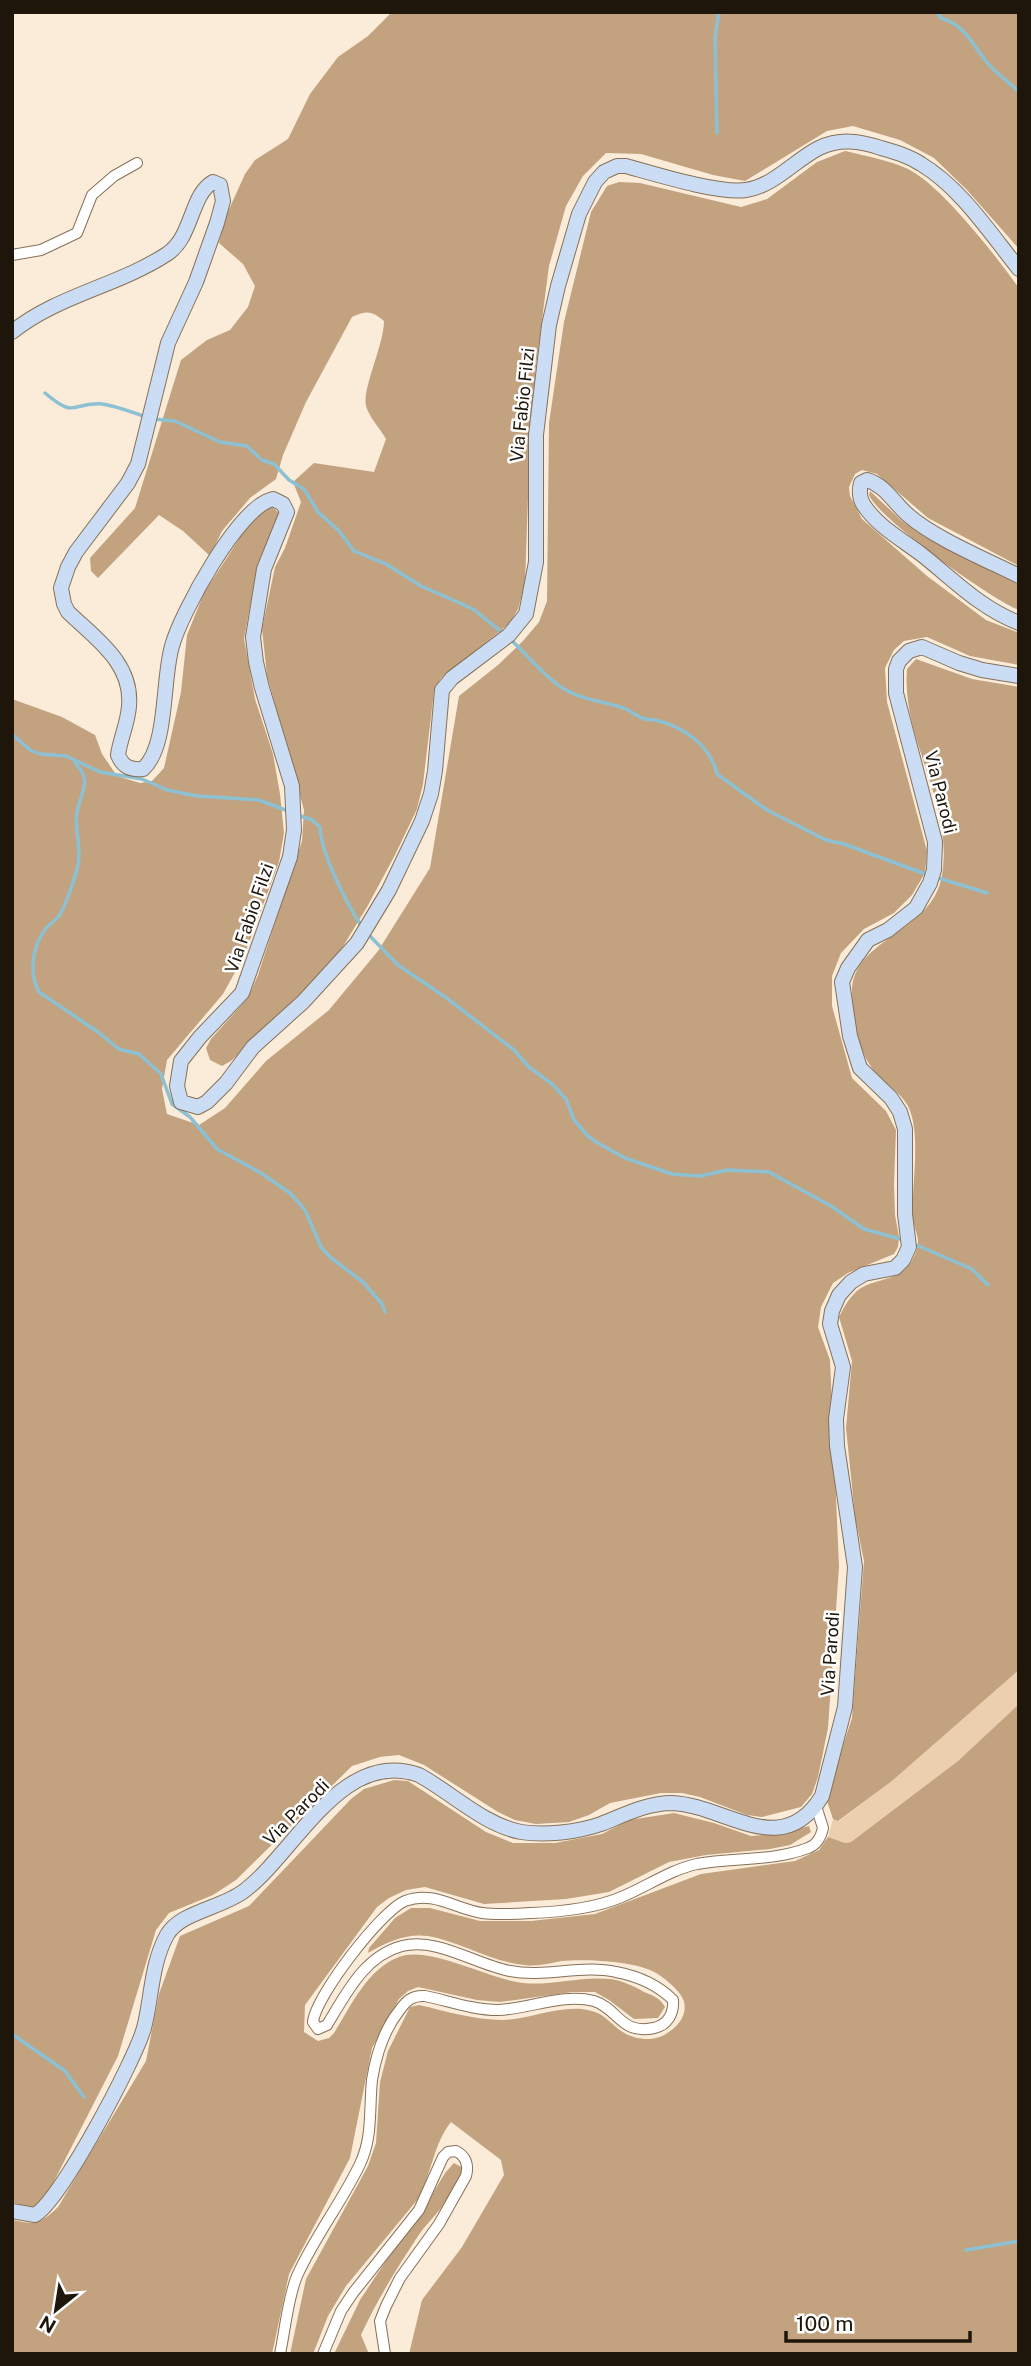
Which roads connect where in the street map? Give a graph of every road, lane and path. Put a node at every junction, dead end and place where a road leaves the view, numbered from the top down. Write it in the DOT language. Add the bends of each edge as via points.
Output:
graph roads {
  1 [pos="137,163"];
  2 [pos="12,255"];
  3 [pos="1019,269"];
  4 [pos="12,332"];
  5 [pos="1019,576"];
  6 [pos="1019,623"];
  7 [pos="1019,676"];
  8 [pos="816,1806"];
  9 [pos="12,2211"];
  10 [pos="280,2354"];
  11 [pos="323,2354"];
  12 [pos="385,2354"];
  1 -- 2 [label="street" via="92,195 74,236 41,250"];
  3 -- 4 [label="street, Via Fabio Filzi" via="968,206 934,173 919,162 872,145 851,141 819,148 748,190 726,191 626,166 604,172 579,214 550,325 536,435 536,562 526,614 509,635 442,690 435,771 422,821 389,890 356,943 253,1047 226,1083 198,1107 181,1102 177,1093 181,1061 242,993 290,857 292,786 262,688 253,637 261,581 288,512 283,504 267,500 248,514 223,548 171,648 158,745 143,769 125,766 118,755 129,707 120,664 68,611 61,588 76,552 138,464 168,343 217,223 223,201 220,185 213,182 205,188 186,233 167,254 29,318"];
  5 -- 6 [label="street" via="925,527 875,483 867,480 860,484 862,503 887,530 986,608"];
  7 -- 8 [label="street, Via Parodi" via="982,670 922,647 904,655 896,669 896,693 935,842 934,870 916,908 869,940 842,982 860,1068 891,1098 905,1129 909,1247 895,1268 864,1274 851,1282 832,1311 830,1324 843,1367 837,1446 855,1567 845,1707"];
  8 -- 9 [label="street, Via Parodi" via="799,1820 764,1828 673,1803 578,1830 521,1832 497,1824 408,1771 380,1770 367,1775 323,1806 257,1881 223,1904 181,1920 169,1932 156,1962 139,2042 78,2158 43,2210 35,2215"];
  8 -- 10 [label="street" via="823,1828 812,1847 773,1858 696,1864 593,1906 481,1913 427,1898 402,1902 382,1919 320,2001 313,2022 318,2029 327,2025 369,1964 415,1945 528,1975 614,1971 658,1988 673,2000 674,2008 662,2026 647,2029 628,2027 594,2001 575,1999 502,2010 480,2010 418,1995 406,2002 380,2047 372,2080 368,2141 296,2278"];
  11 -- 12 [label="street" via="341,2311 419,2210 443,2157 456,2151 465,2158 466,2176 386,2306 380,2321"];
}
